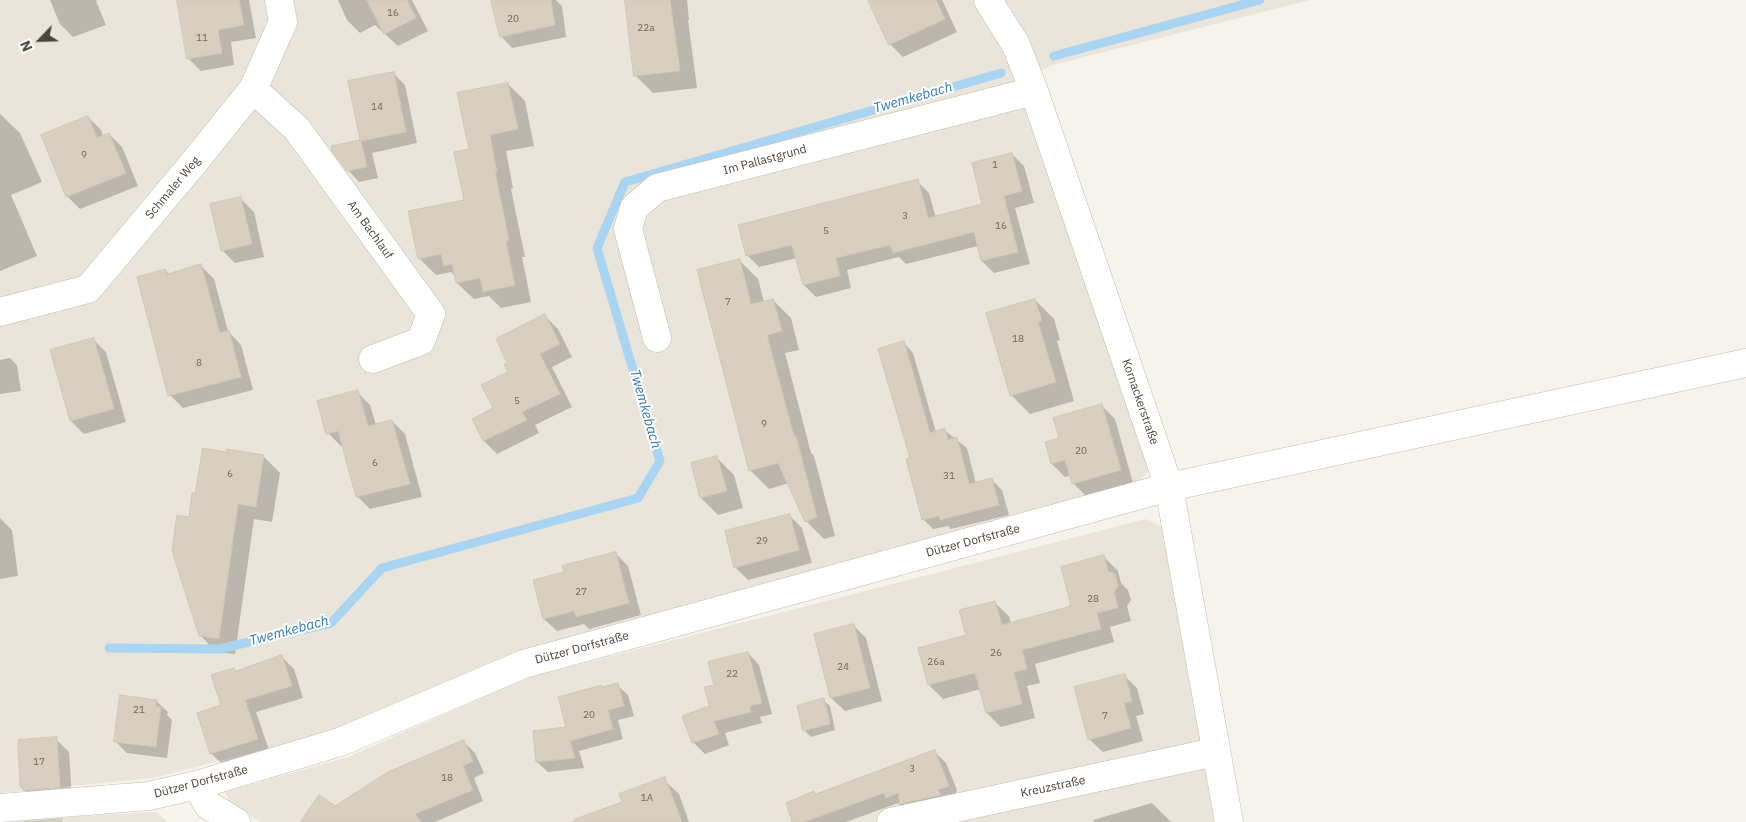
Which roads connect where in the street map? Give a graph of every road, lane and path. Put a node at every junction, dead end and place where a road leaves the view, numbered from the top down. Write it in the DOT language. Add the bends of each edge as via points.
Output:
graph roads {
  1 [pos="279,0"];
  2 [pos="988,0"];
  3 [pos="253,89"];
  4 [pos="1034,91"];
  5 [pos="0,312"];
  6 [pos="657,338"];
  7 [pos="373,359"];
  8 [pos="1746,363"];
  9 [pos="1169,487"];
  10 [pos="1215,752"];
  11 [pos="197,785"];
  12 [pos="0,808"];
  13 [pos="236,822"];
  14 [pos="891,822"];
  15 [pos="1229,822"];
  1 -- 3 [label="street, Schmaler Weg" via="283,22"];
  2 -- 4 [label="street, Kornackerstraße" via="1016,44"];
  3 -- 5 [label="street, Schmaler Weg" via="88,289"];
  3 -- 7 [label="street, Am Bachlauf" via="297,129 431,314 421,341"];
  4 -- 6 [label="street, Im Pallastgrund" via="657,188 634,208 628,229"];
  4 -- 9 [label="street, Kornackerstraße"];
  8 -- 9 [label="street, Dützer Dorfstraße"];
  9 -- 10 [label="street, Kornackerstraße"];
  9 -- 11 [label="street, Dützer Dorfstraße" via="524,664 340,742"];
  10 -- 14 [label="street, Kreuzstraße"];
  10 -- 15 [label="street, Kornackerstraße"];
  11 -- 12 [label="street, Dützer Dorfstraße" via="149,796"];
  11 -- 13 [label="street" via="208,805"];
}
